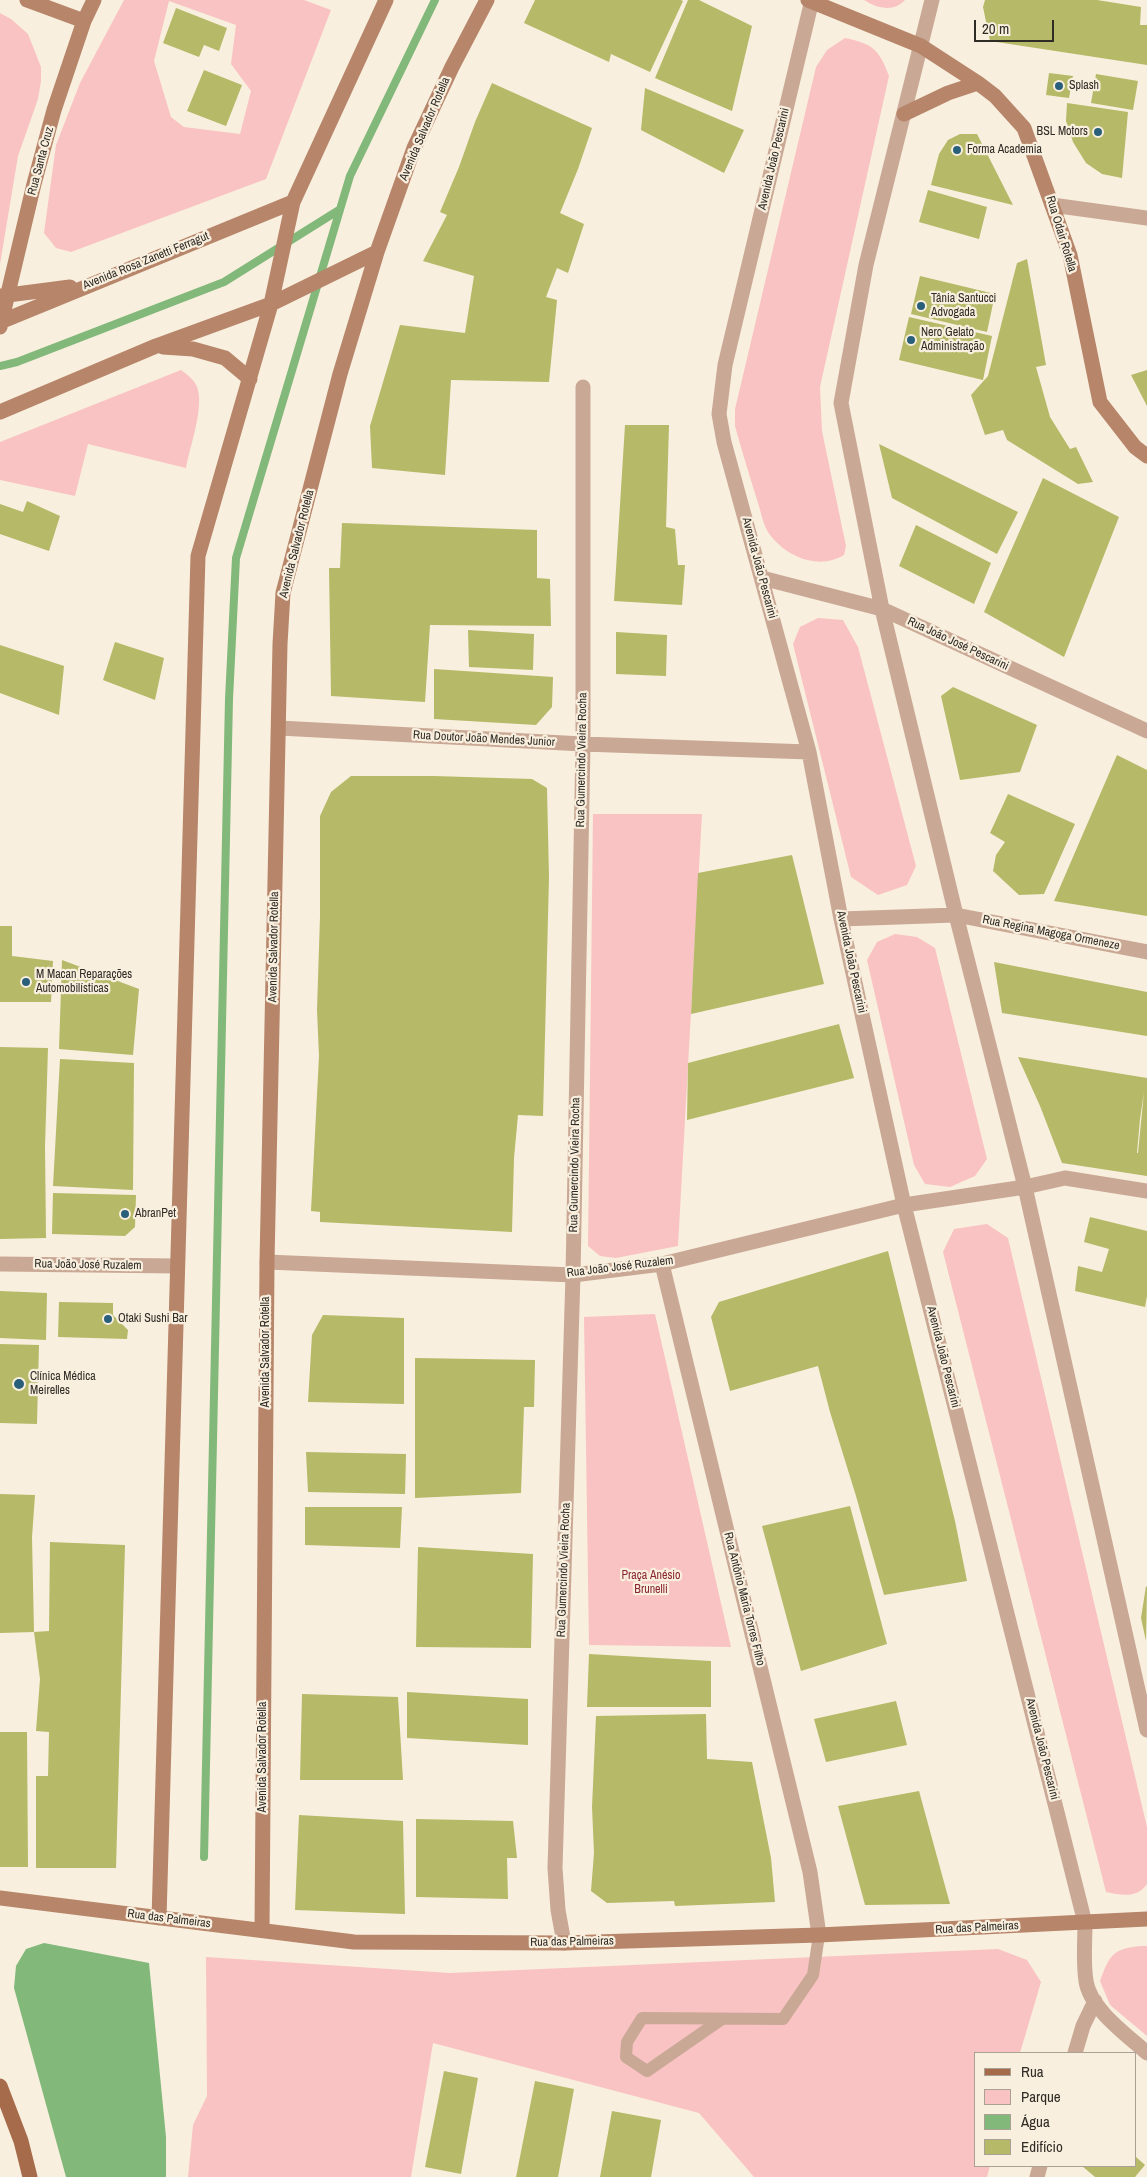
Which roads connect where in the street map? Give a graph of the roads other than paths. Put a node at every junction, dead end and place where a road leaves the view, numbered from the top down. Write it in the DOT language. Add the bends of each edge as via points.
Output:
graph roads {
  1 [pos="27,0"];
  2 [pos="94,0"];
  3 [pos="386,0"];
  4 [pos="487,0"];
  5 [pos="932,0"];
  6 [pos="810,1"];
  7 [pos="84,21"];
  8 [pos="921,46"];
  9 [pos="978,83"];
  10 [pos="904,114"];
  11 [pos="293,202"];
  12 [pos="1052,205"];
  13 [pos="1147,218"];
  14 [pos="376,252"];
  15 [pos="89,284"];
  16 [pos="4,295"];
  17 [pos="271,304"];
  18 [pos="1,323"];
  19 [pos="156,346"];
  20 [pos="250,379"];
  21 [pos="583,387"];
  22 [pos="0,412"];
  23 [pos="1147,456"];
  24 [pos="762,578"];
  25 [pos="882,609"];
  26 [pos="279,728"];
  27 [pos="1147,731"];
  28 [pos="583,744"];
  29 [pos="809,752"];
  30 [pos="956,915"];
  31 [pos="841,919"];
  32 [pos="1147,952"];
  33 [pos="1024,1187"];
  34 [pos="1147,1191"];
  35 [pos="904,1205"];
  36 [pos="267,1262"];
  37 [pos="0,1264"];
  38 [pos="662,1264"];
  39 [pos="177,1266"];
  40 [pos="573,1275"];
  41 [pos="1147,1730"];
  42 [pos="0,1898"];
  43 [pos="159,1918"];
  44 [pos="1147,1919"];
  45 [pos="1085,1923"];
  46 [pos="262,1930"];
  47 [pos="818,1935"];
  48 [pos="564,1943"];
  49 [pos="1095,2001"];
  50 [pos="722,2019"];
  51 [pos="1075,2052"];
  52 [pos="1147,2053"];
  53 [pos="0,2086"];
  54 [pos="30,2177"];
  1 -- 7 [label="street"];
  2 -- 7 [label="street, Rua Santa Cruz"];
  3 -- 11 [label="street"];
  4 -- 14 [label="street, Avenida Salvador Rotella" via="414,148"];
  5 -- 8 [label="street"];
  6 -- 8 [label="street, Rua Odair Rotella"];
  6 -- 24 [label="street, Avenida João Pescarini" via="725,365 719,414"];
  7 -- 16 [label="street, Rua Santa Cruz" via="54,110"];
  8 -- 9 [label="street, Rua Odair Rotella"];
  8 -- 10 [label="street"];
  9 -- 10 [label="street"];
  9 -- 12 [label="street, Rua Odair Rotella" via="995,96 1024,128"];
  10 -- 25 [label="street" via="866,265 841,403"];
  11 -- 15 [label="street, Avenida Rosa Zanetti Ferragut"];
  11 -- 17 [label="street"];
  12 -- 13 [label="street"];
  12 -- 23 [label="street, Rua Odair Rotella" via="1070,255 1100,402 1135,447"];
  14 -- 17 [label="street"];
  14 -- 26 [label="street, Avenida Salvador Rotella" via="283,593"];
  15 -- 16 [label="street"];
  15 -- 18 [label="street, Avenida Rosa Zanetti Ferragut"];
  16 -- 18 [label="street, Rua Santa Cruz"];
  17 -- 19 [label="street"];
  17 -- 20 [label="street"];
  19 -- 20 [label="street" via="193,348 224,358"];
  19 -- 22 [label="street"];
  20 -- 39 [label="street" via="198,556"];
  21 -- 28 [label="street, Rua Gumercindo Vieira Rocha"];
  24 -- 25 [label="street, Rua João José Pescarini"];
  24 -- 29 [label="street, Avenida João Pescarini"];
  25 -- 27 [label="street, Rua João José Pescarini"];
  25 -- 30 [label="street"];
  26 -- 28 [label="street, Rua Doutor João Mendes Junior"];
  26 -- 36 [label="street, Avenida Salvador Rotella"];
  28 -- 29 [label="street, Rua Doutor João Mendes Junior"];
  28 -- 40 [label="street, Rua Gumercindo Vieira Rocha"];
  29 -- 31 [label="street, Avenida João Pescarini"];
  30 -- 31 [label="street, Rua Regina Magoga Ormeneze"];
  30 -- 32 [label="street, Rua Regina Magoga Ormeneze"];
  30 -- 33 [label="street"];
  31 -- 35 [label="street, Avenida João Pescarini"];
  33 -- 34 [label="street, Rua João José Ruzalem" via="1065,1178"];
  33 -- 35 [label="street, Rua João José Ruzalem"];
  33 -- 41 [label="street"];
  35 -- 38 [label="street, Rua João José Ruzalem"];
  35 -- 45 [label="street, Avenida João Pescarini"];
  36 -- 40 [label="street, Rua João José Ruzalem"];
  36 -- 46 [label="street, Avenida Salvador Rotella"];
  37 -- 39 [label="street, Rua João José Ruzalem"];
  38 -- 40 [label="street, Rua João José Ruzalem"];
  38 -- 47 [label="street, Rua Antônio Maria Torres Filho" via="810,1872"];
  39 -- 43 [label="street"];
  40 -- 48 [label="street, Rua Gumercindo Vieira Rocha" via="555,1868"];
  42 -- 43 [label="street, Rua das Palmeiras"];
  43 -- 46 [label="street, Rua das Palmeiras"];
  44 -- 45 [label="street, Rua das Palmeiras"];
  45 -- 47 [label="street, Rua das Palmeiras"];
  45 -- 49 [label="street, Avenida João Pescarini" via="1086,1980"];
  46 -- 48 [label="street, Rua das Palmeiras" via="354,1942"];
  47 -- 48 [label="street, Rua das Palmeiras"];
  47 -- 50 [label="lane" via="813,1975 783,2019"];
  49 -- 51 [label="street"];
  49 -- 52 [label="street, Avenida João Pescarini" via="1106,2017"];
  50 -- 50 [label="lane" via="642,2018 628,2042 626,2057 647,2071"];
  53 -- 54 [label="main road" via="21,2141"];
}
